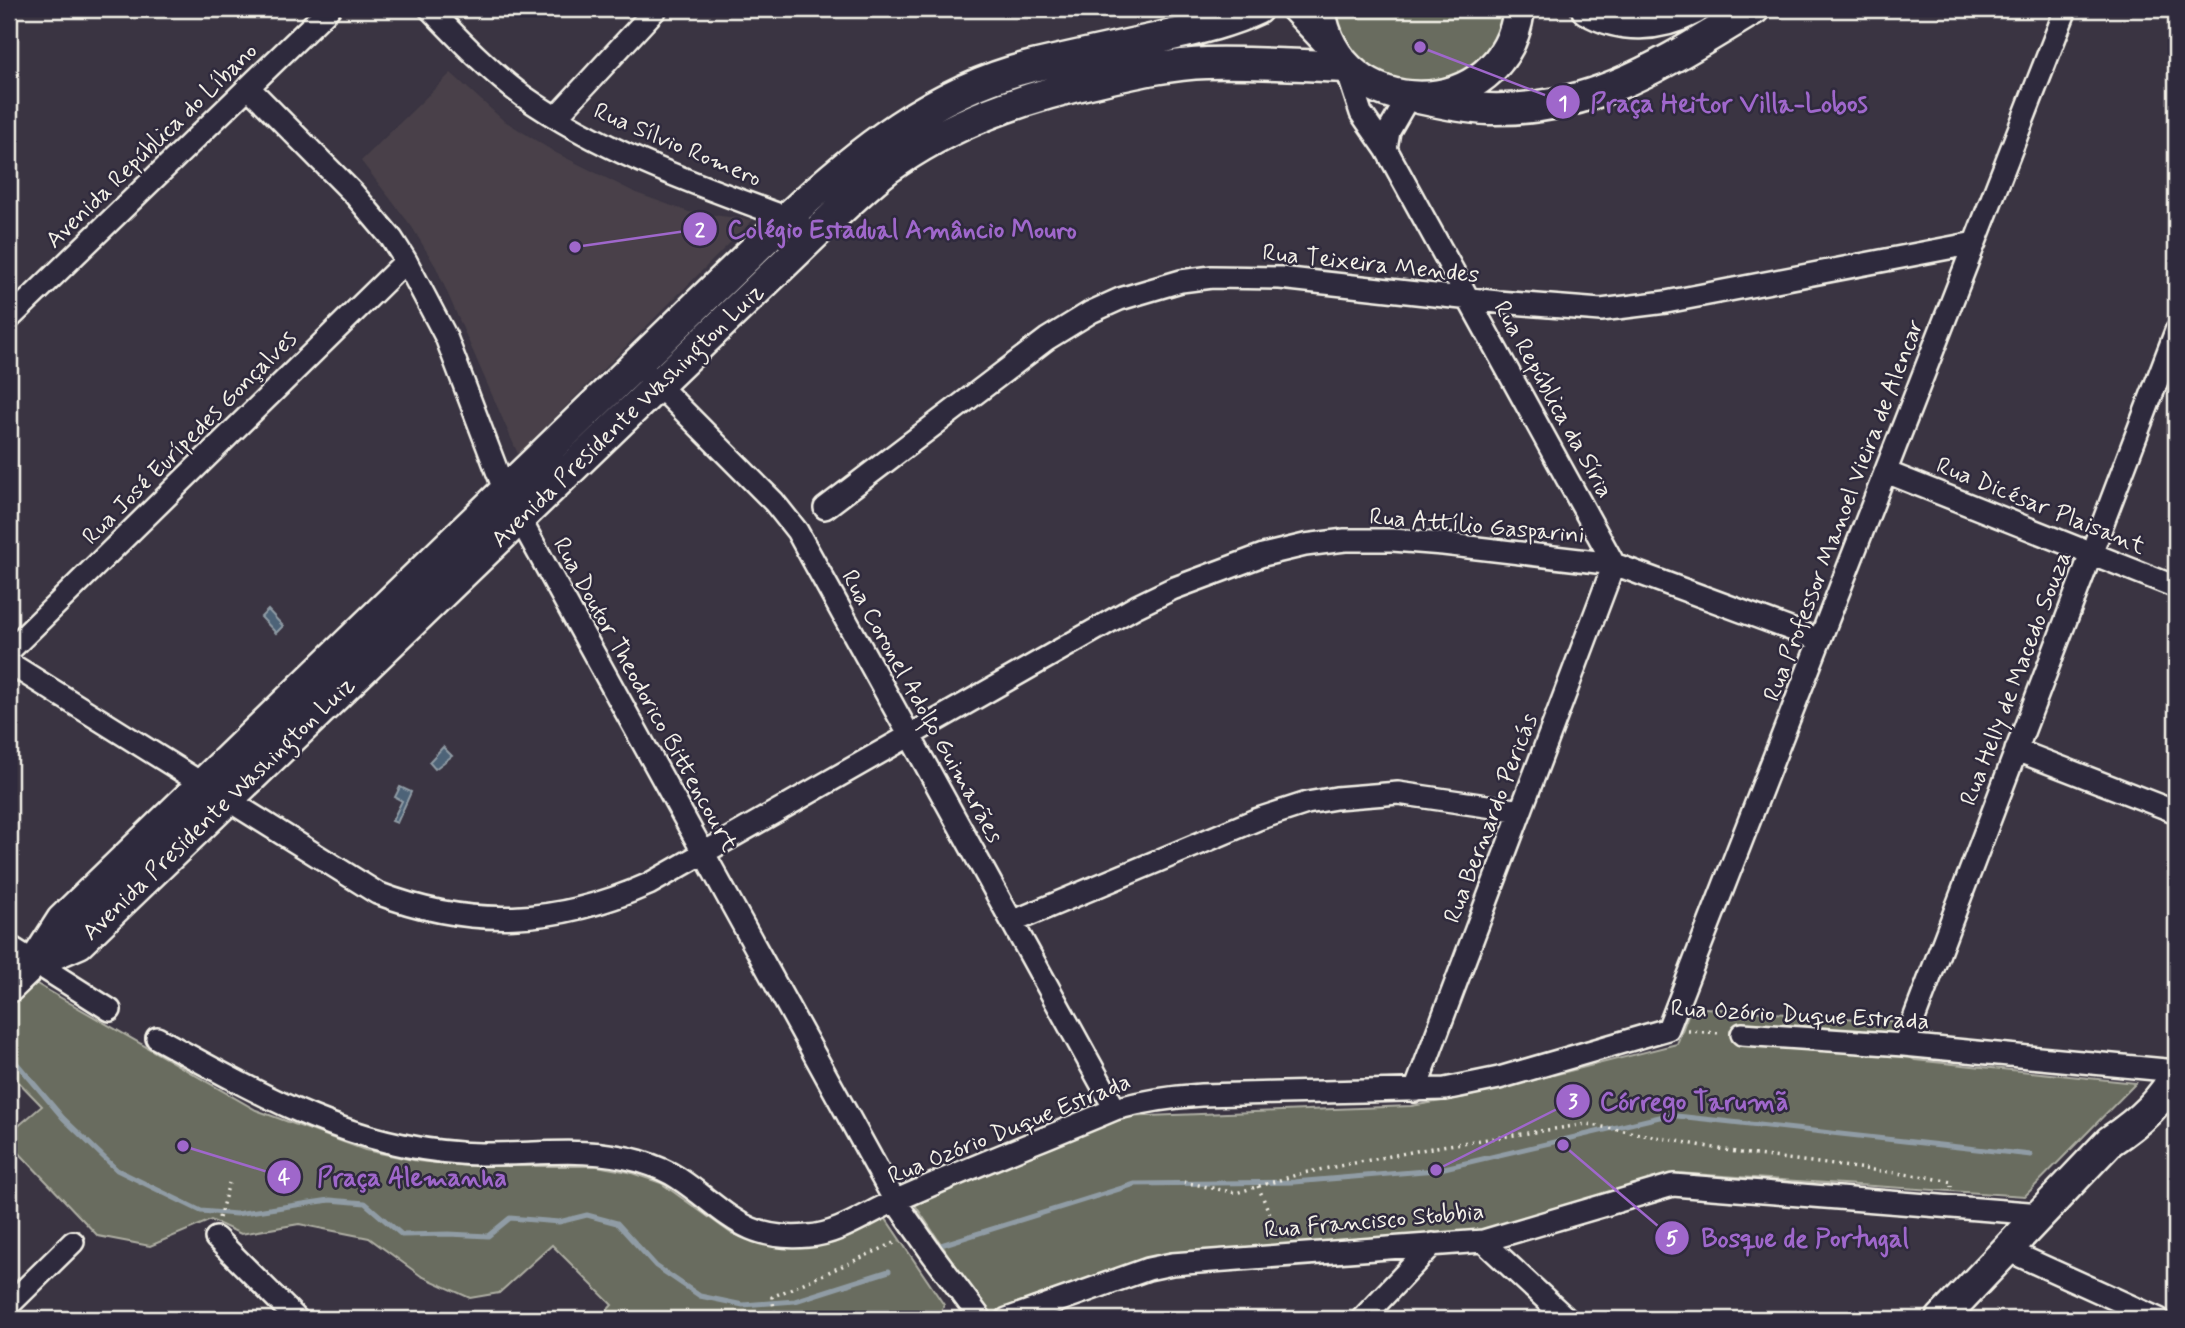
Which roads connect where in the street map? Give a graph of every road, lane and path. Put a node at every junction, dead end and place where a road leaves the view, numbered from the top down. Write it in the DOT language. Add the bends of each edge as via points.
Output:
graph roads {
  1 [pos="430,9"];
  2 [pos="656,9"];
  3 [pos="1257,9"];
  4 [pos="1291,9"];
  5 [pos="1320,9"];
  6 [pos="1519,9"];
  7 [pos="1587,9"];
  8 [pos="1694,9"];
  9 [pos="1754,9"];
  10 [pos="2066,9"];
  11 [pos="318,12"];
  12 [pos="1346,67"];
  13 [pos="248,87"];
  14 [pos="1413,98"];
  15 [pos="556,117"];
  16 [pos="1386,149"];
  17 [pos="787,218"];
  18 [pos="820,230"];
  19 [pos="1975,243"];
  20 [pos="406,261"];
  21 [pos="1468,299"];
  22 [pos="9,319"];
  23 [pos="2176,331"];
  24 [pos="637,363"];
  25 [pos="659,385"];
  26 [pos="1886,472"];
  27 [pos="505,492"];
  28 [pos="825,508"];
  29 [pos="520,519"];
  30 [pos="2091,554"];
  31 [pos="1614,564"];
  32 [pos="2176,587"];
  33 [pos="1820,640"];
  34 [pos="9,651"];
  35 [pos="9,663"];
  36 [pos="909,736"];
  37 [pos="2016,750"];
  38 [pos="202,785"];
  39 [pos="227,800"];
  40 [pos="1521,811"];
  41 [pos="2176,812"];
  42 [pos="704,853"];
  43 [pos="1012,922"];
  44 [pos="9,946"];
  45 [pos="35,962"];
  46 [pos="9,987"];
  47 [pos="110,1010"];
  48 [pos="1668,1029"];
  49 [pos="1742,1034"];
  50 [pos="157,1038"];
  51 [pos="1904,1045"];
  52 [pos="2176,1072"];
  53 [pos="1415,1091"];
  54 [pos="1115,1109"];
  55 [pos="1184,1182"];
  56 [pos="1951,1182"];
  57 [pos="229,1183"];
  58 [pos="1258,1186"];
  59 [pos="895,1201"];
  60 [pos="2041,1214"];
  61 [pos="216,1231"];
  62 [pos="917,1233"];
  63 [pos="1483,1241"];
  64 [pos="73,1242"];
  65 [pos="1433,1244"];
  66 [pos="2007,1250"];
  67 [pos="1287,1255"];
  68 [pos="9,1305"];
  69 [pos="776,1317"];
  70 [pos="297,1319"];
  71 [pos="981,1319"];
  72 [pos="1007,1319"];
  73 [pos="1362,1319"];
  74 [pos="1567,1319"];
  75 [pos="1941,1319"];
  76 [pos="2159,1319"];
  1 -- 15 [label="street, Rua Sílvio Romero" via="495,72"];
  2 -- 15 [label="street"];
  3 -- 17 [label="street, Avenida Presidente Washington Luiz" via="1187,32 1028,67 976,85 922,111 879,139"];
  4 -- 12 [label="street"];
  5 -- 12 [label="street" via="1329,41"];
  6 -- 14 [label="street" via="1503,54 1480,78 1451,93"];
  7 -- 8 [label="street" via="1632,24 1669,19"];
  9 -- 14 [label="street" via="1635,78 1584,97 1506,109"];
  10 -- 19 [label="street, Rua Professor Manoel Vieira de Alencar"];
  11 -- 13 [label="street, Avenida República do Líbano"];
  12 -- 14 [label="street" via="1374,87"];
  12 -- 16 [label="street, Rua República da Síria" via="1362,113"];
  12 -- 18 [label="street, Avenida Presidente Washington Luiz" via="1177,65 1035,96 985,114 927,144 887,170"];
  13 -- 20 [label="street, Rua Doutor Theodorico Bittencourt" via="354,194"];
  13 -- 22 [label="street, Avenida República do Líbano"];
  14 -- 16 [label="street" via="1389,131"];
  15 -- 17 [label="street, Rua Sílvio Romero" via="630,157"];
  16 -- 21 [label="street, Rua República da Síria"];
  17 -- 18 [label="street, Rua Sílvio Romero"];
  17 -- 24 [label="street, Avenida Presidente Washington Luiz"];
  18 -- 25 [label="street, Avenida Presidente Washington Luiz"];
  19 -- 21 [label="street, Rua Teixeira Mendes" via="1636,307 1601,310"];
  19 -- 26 [label="street, Rua Professor Manoel Vieira de Alencar"];
  20 -- 27 [label="street, Rua Doutor Theodorico Bittencourt" via="446,337"];
  20 -- 34 [label="street, Rua José Eurípedes Gonçalves"];
  21 -- 28 [label="street, Rua Teixeira Mendes" via="1243,276 1150,288 1091,312 1047,339"];
  21 -- 31 [label="street, Rua República da Síria"];
  23 -- 30 [label="street, Rua Helly de Macedo Souza"];
  24 -- 25 [label="street, Rua Coronel Adolfo Guimarães"];
  24 -- 27 [label="street, Avenida Presidente Washington Luiz"];
  25 -- 29 [label="street, Avenida Presidente Washington Luiz"];
  25 -- 36 [label="street, Rua Coronel Adolfo Guimarães" via="787,516"];
  26 -- 30 [label="street, Rua Dicésar Plaisant"];
  26 -- 33 [label="street, Rua Professor Manoel Vieira de Alencar"];
  27 -- 29 [label="street, Rua Doutor Theodorico Bittencourt"];
  27 -- 38 [label="street, Avenida Presidente Washington Luiz"];
  29 -- 39 [label="street, Avenida Presidente Washington Luiz"];
  29 -- 42 [label="street, Rua Doutor Theodorico Bittencourt"];
  30 -- 32 [label="street, Rua Dicésar Plaisant"];
  30 -- 37 [label="street, Rua Helly de Macedo Souza"];
  31 -- 33 [label="street, Rua Attílio Gasparini"];
  31 -- 36 [label="street, Rua Attílio Gasparini" via="1393,540 1345,540 1264,555 1160,594"];
  31 -- 40 [label="street, Rua Bernardo Pericás"];
  33 -- 48 [label="street, Rua Professor Manoel Vieira de Alencar"];
  35 -- 38 [label="street, Rua Attílio Gasparini"];
  36 -- 42 [label="street, Rua Attílio Gasparini"];
  36 -- 43 [label="street, Rua Coronel Adolfo Guimarães"];
  37 -- 41 [label="street"];
  37 -- 51 [label="street, Rua Helly de Macedo Souza"];
  38 -- 39 [label="street, Rua Attílio Gasparini"];
  38 -- 45 [label="street, Avenida Presidente Washington Luiz" via="62,920"];
  39 -- 42 [label="street, Rua Attílio Gasparini" via="376,893 462,915 531,917 576,909 649,884"];
  39 -- 45 [label="street, Avenida Presidente Washington Luiz" via="79,943"];
  40 -- 43 [label="street" via="1398,793 1307,803"];
  40 -- 53 [label="street, Rua Bernardo Pericás"];
  42 -- 59 [label="street, Rua Doutor Theodorico Bittencourt"];
  43 -- 54 [label="street, Rua Coronel Adolfo Guimarães"];
  44 -- 45 [label="street"];
  45 -- 46 [label="street"];
  45 -- 47 [label="street"];
  48 -- 49 [label="path, Rua Ozório Duque Estrada"];
  48 -- 53 [label="street, Rua Ozório Duque Estrada" via="1473,1084"];
  49 -- 51 [label="street, Rua Ozório Duque Estrada"];
  50 -- 59 [label="street, Rua Ozório Duque Estrada" via="265,1097 338,1128 397,1144 458,1153 585,1153 636,1160 676,1177 733,1221 772,1236 828,1232"];
  51 -- 52 [label="street, Rua Ozório Duque Estrada"];
  52 -- 60 [label="street" via="2124,1118 2110,1142"];
  53 -- 54 [label="street, Rua Ozório Duque Estrada" via="1201,1094"];
  54 -- 59 [label="street, Rua Ozório Duque Estrada"];
  55 -- 58 [label="path" via="1236,1193"];
  56 -- 58 [label="path" via="1741,1153 1587,1124 1442,1146"];
  57 -- 61 [label="path"];
  58 -- 67 [label="path"];
  59 -- 62 [label="street, Rua Doutor Theodorico Bittencourt"];
  60 -- 63 [label="street, Rua Francisco Stobbia" via="1673,1185"];
  60 -- 66 [label="street"];
  61 -- 70 [label="street"];
  62 -- 69 [label="path" via="772,1297"];
  62 -- 71 [label="street, Rua Doutor Theodorico Bittencourt"];
  63 -- 65 [label="street, Rua Francisco Stobbia"];
  63 -- 74 [label="street"];
  64 -- 68 [label="street"];
  65 -- 67 [label="street, Rua Francisco Stobbia"];
  65 -- 73 [label="street"];
  66 -- 75 [label="street"];
  66 -- 76 [label="street"];
  67 -- 72 [label="street, Rua Francisco Stobbia" via="1148,1269"];
}
